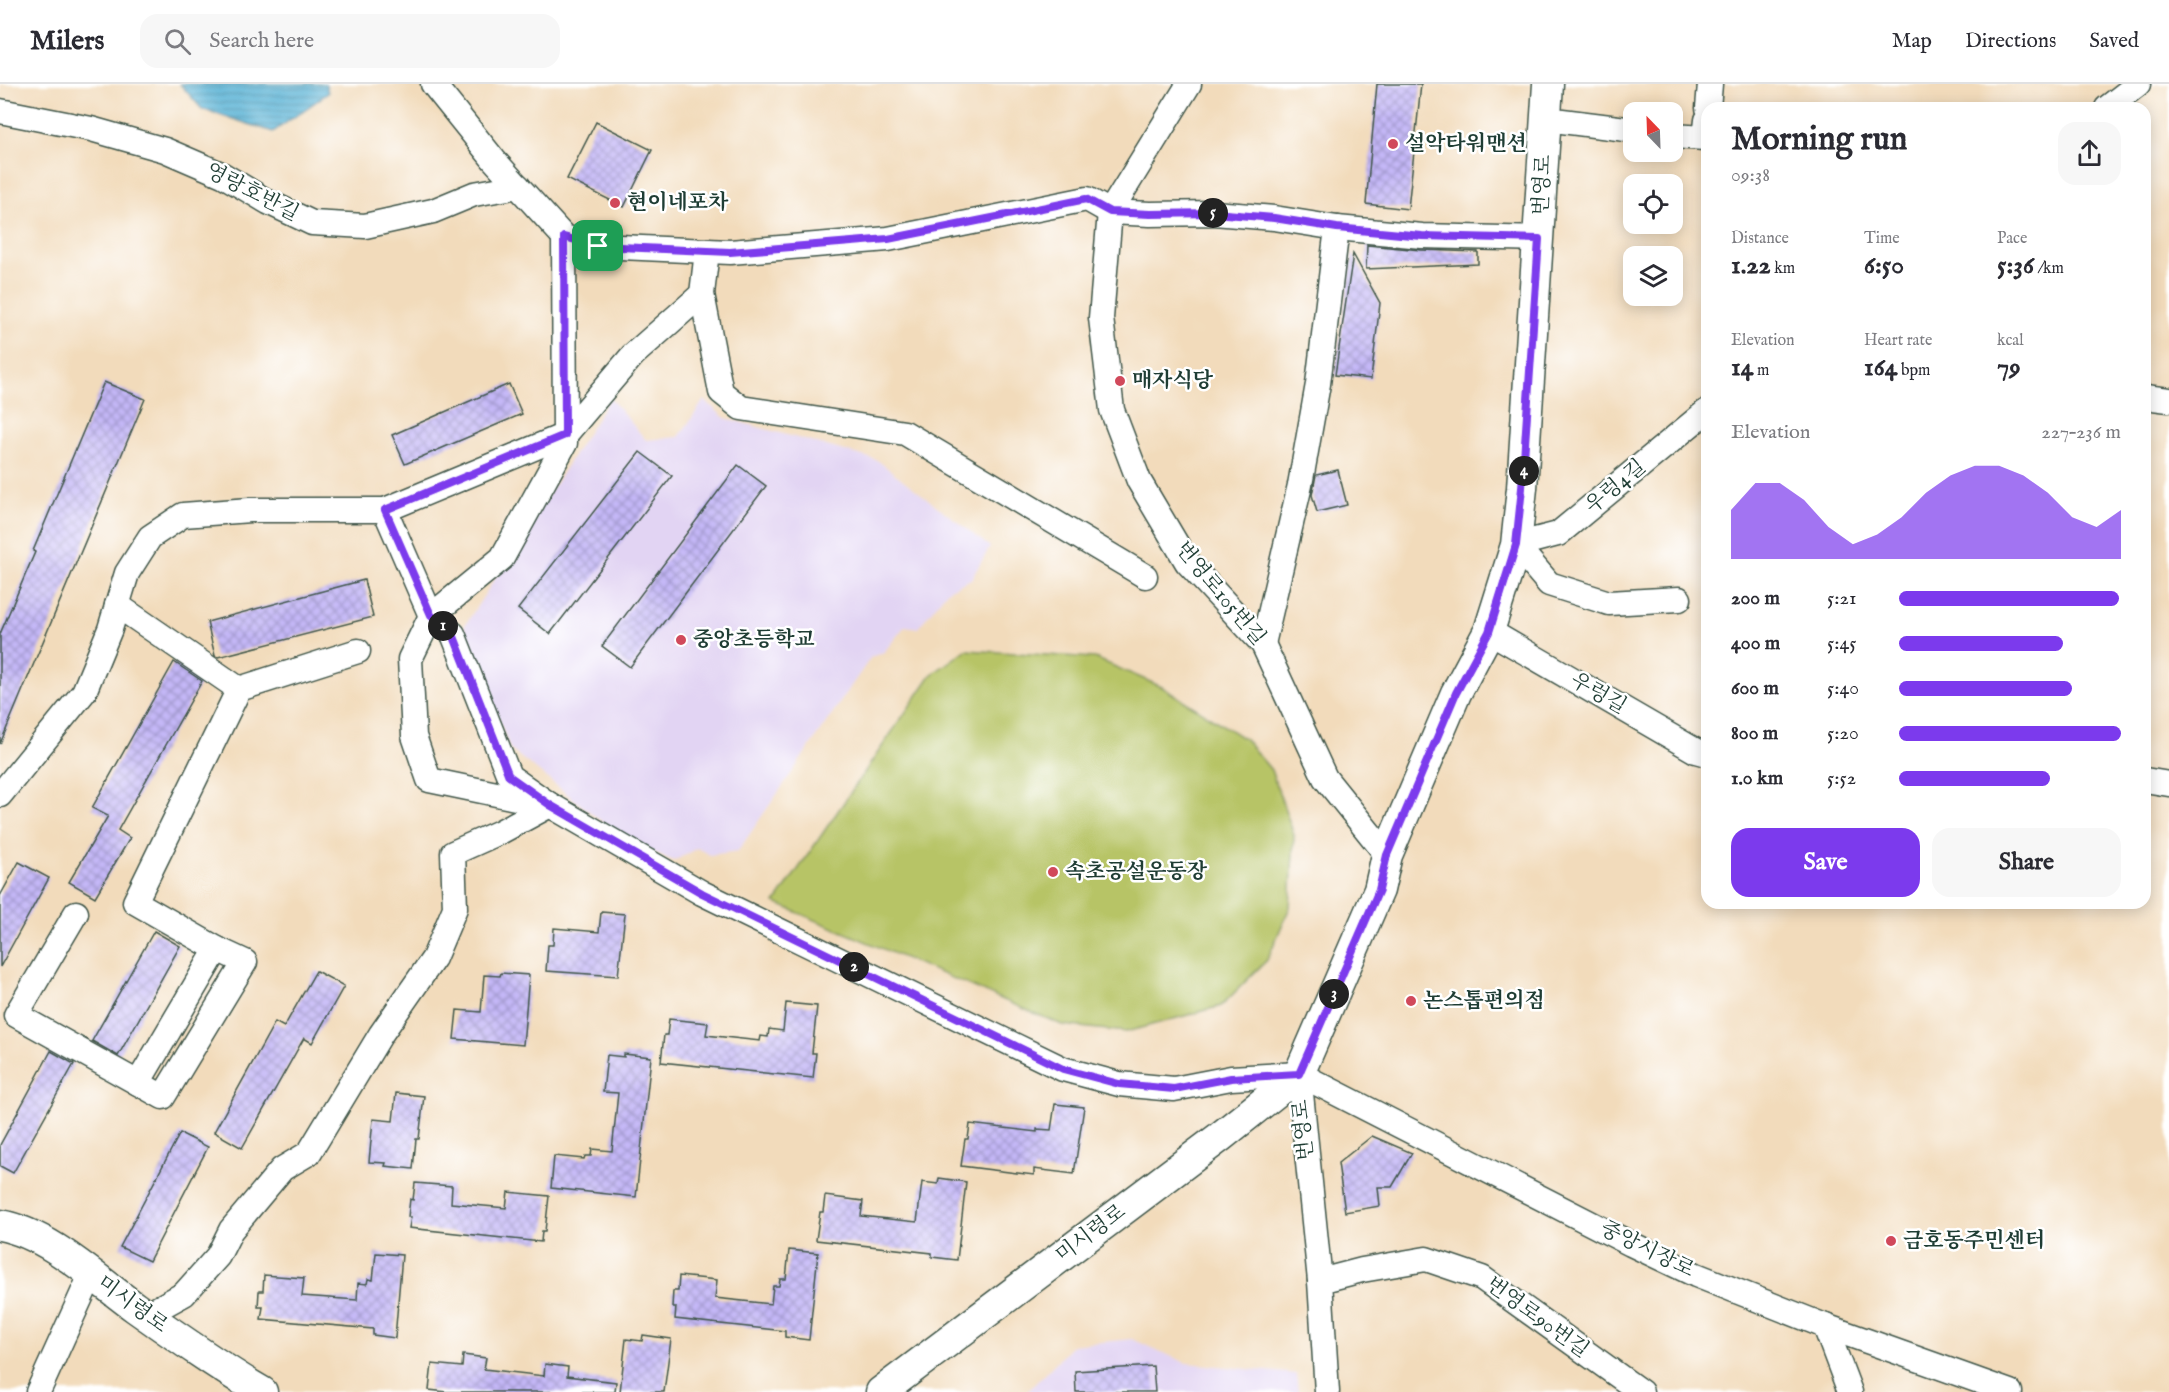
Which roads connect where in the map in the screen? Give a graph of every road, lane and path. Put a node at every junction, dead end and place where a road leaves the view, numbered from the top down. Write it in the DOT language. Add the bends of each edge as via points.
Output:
graph roads {
  1 [pos="433,84"];
  2 [pos="1189,84"];
  3 [pos="1548,84"];
  4 [pos="1710,84"];
  5 [pos="2138,84"];
  6 [pos="1708,102"];
  7 [pos="2115,102"];
  8 [pos="0,111"];
  9 [pos="1546,119"];
  10 [pos="1623,129"];
  11 [pos="1683,137"];
  12 [pos="1701,138"];
  13 [pos="518,186"];
  14 [pos="1110,212"];
  15 [pos="1337,228"];
  16 [pos="564,237"];
  17 [pos="1539,239"];
  18 [pos="707,251"];
  19 [pos="702,294"];
  20 [pos="2151,398"];
  21 [pos="2169,400"];
  22 [pos="1701,416"];
  23 [pos="565,435"];
  24 [pos="385,510"];
  25 [pos="1516,545"];
  26 [pos="1145,576"];
  27 [pos="1679,599"];
  28 [pos="117,605"];
  29 [pos="431,615"];
  30 [pos="1489,632"];
  31 [pos="1263,644"];
  32 [pos="358,651"];
  33 [pos="240,688"];
  34 [pos="1701,752"];
  35 [pos="2151,781"];
  36 [pos="2169,784"];
  37 [pos="0,795"];
  38 [pos="550,805"];
  39 [pos="1387,855"];
  40 [pos="76,913"];
  41 [pos="1299,1074"];
  42 [pos="0,1224"];
  43 [pos="91,1275"];
  44 [pos="1320,1281"];
  45 [pos="146,1315"];
  46 [pos="1825,1326"];
  47 [pos="255,1390"];
  48 [pos="38,1392"];
  49 [pos="881,1392"];
  50 [pos="1327,1392"];
  51 [pos="1641,1392"];
  52 [pos="1850,1392"];
  53 [pos="2010,1392"];
  1 -- 13 [label="street"];
  2 -- 14 [label="street, 번영로105번길"];
  3 -- 9 [label="main road, 번영로"];
  4 -- 6 [label="street"];
  5 -- 7 [label="street"];
  8 -- 13 [label="street, 영랑호반길" via="91,129 165,150 223,175 312,223 365,226 432,211 474,194"];
  9 -- 10 [label="street"];
  9 -- 17 [label="main road, 번영로"];
  11 -- 12 [label="street"];
  13 -- 16 [label="street"];
  14 -- 15 [label="street" via="1244,215"];
  14 -- 18 [label="street" via="1086,199 888,239"];
  14 -- 31 [label="street, 번영로105번길" via="1101,318 1112,410 1139,481 1187,562"];
  15 -- 17 [label="street" via="1422,236"];
  15 -- 31 [label="street" via="1318,384 1300,485"];
  16 -- 18 [label="street" via="598,246"];
  16 -- 23 [label="street"];
  17 -- 25 [label="main road, 번영로"];
  18 -- 19 [label="street"];
  19 -- 23 [label="street" via="633,355"];
  19 -- 26 [label="street" via="721,392 741,408 905,433"];
  20 -- 21 [label="street"];
  22 -- 25 [label="street, 우렁4길" via="1558,534"];
  23 -- 24 [label="street"];
  23 -- 29 [label="street" via="565,444 502,558"];
  24 -- 28 [label="street" via="250,510 183,515 150,537 127,573"];
  24 -- 29 [label="street"];
  25 -- 27 [label="street" via="1549,584 1609,603"];
  25 -- 30 [label="main road, 번영로"];
  28 -- 33 [label="street"];
  28 -- 37 [label="street" via="84,692"];
  29 -- 38 [label="street" via="453,634 509,776"];
  29 -- 38 [label="street" via="410,658 414,736 429,780"];
  30 -- 34 [label="street, 우렁길"];
  30 -- 39 [label="main road, 번영로" via="1456,693"];
  31 -- 39 [label="street, 번영로105번길" via="1325,778"];
  32 -- 33 [label="street"];
  33 -- 40 [label="street" via="135,902 217,949 138,1083 16,1015"];
  35 -- 36 [label="street"];
  38 -- 41 [label="street" via="702,893 1063,1069 1119,1084 1174,1089 1231,1078"];
  38 -- 45 [label="street" via="453,853 455,908 434,958 381,1034 309,1153 282,1169 231,1230 218,1256 184,1294"];
  39 -- 41 [label="main road, 번영로" via="1379,890"];
  41 -- 44 [label="street, 번영로"];
  41 -- 46 [label="street, 중앙시장로" via="1631,1244 1696,1275"];
  41 -- 49 [label="main road, 미시령로"];
  42 -- 43 [label="main road, 미시령로" via="50,1245"];
  43 -- 45 [label="main road, 미시령로"];
  43 -- 48 [label="street"];
  44 -- 50 [label="street, 번영로"];
  44 -- 51 [label="street, 번영로90번길" via="1426,1259 1482,1278"];
  45 -- 47 [label="main road, 미시령로"];
  46 -- 52 [label="street"];
  46 -- 53 [label="street, 중앙시장로"];
}
